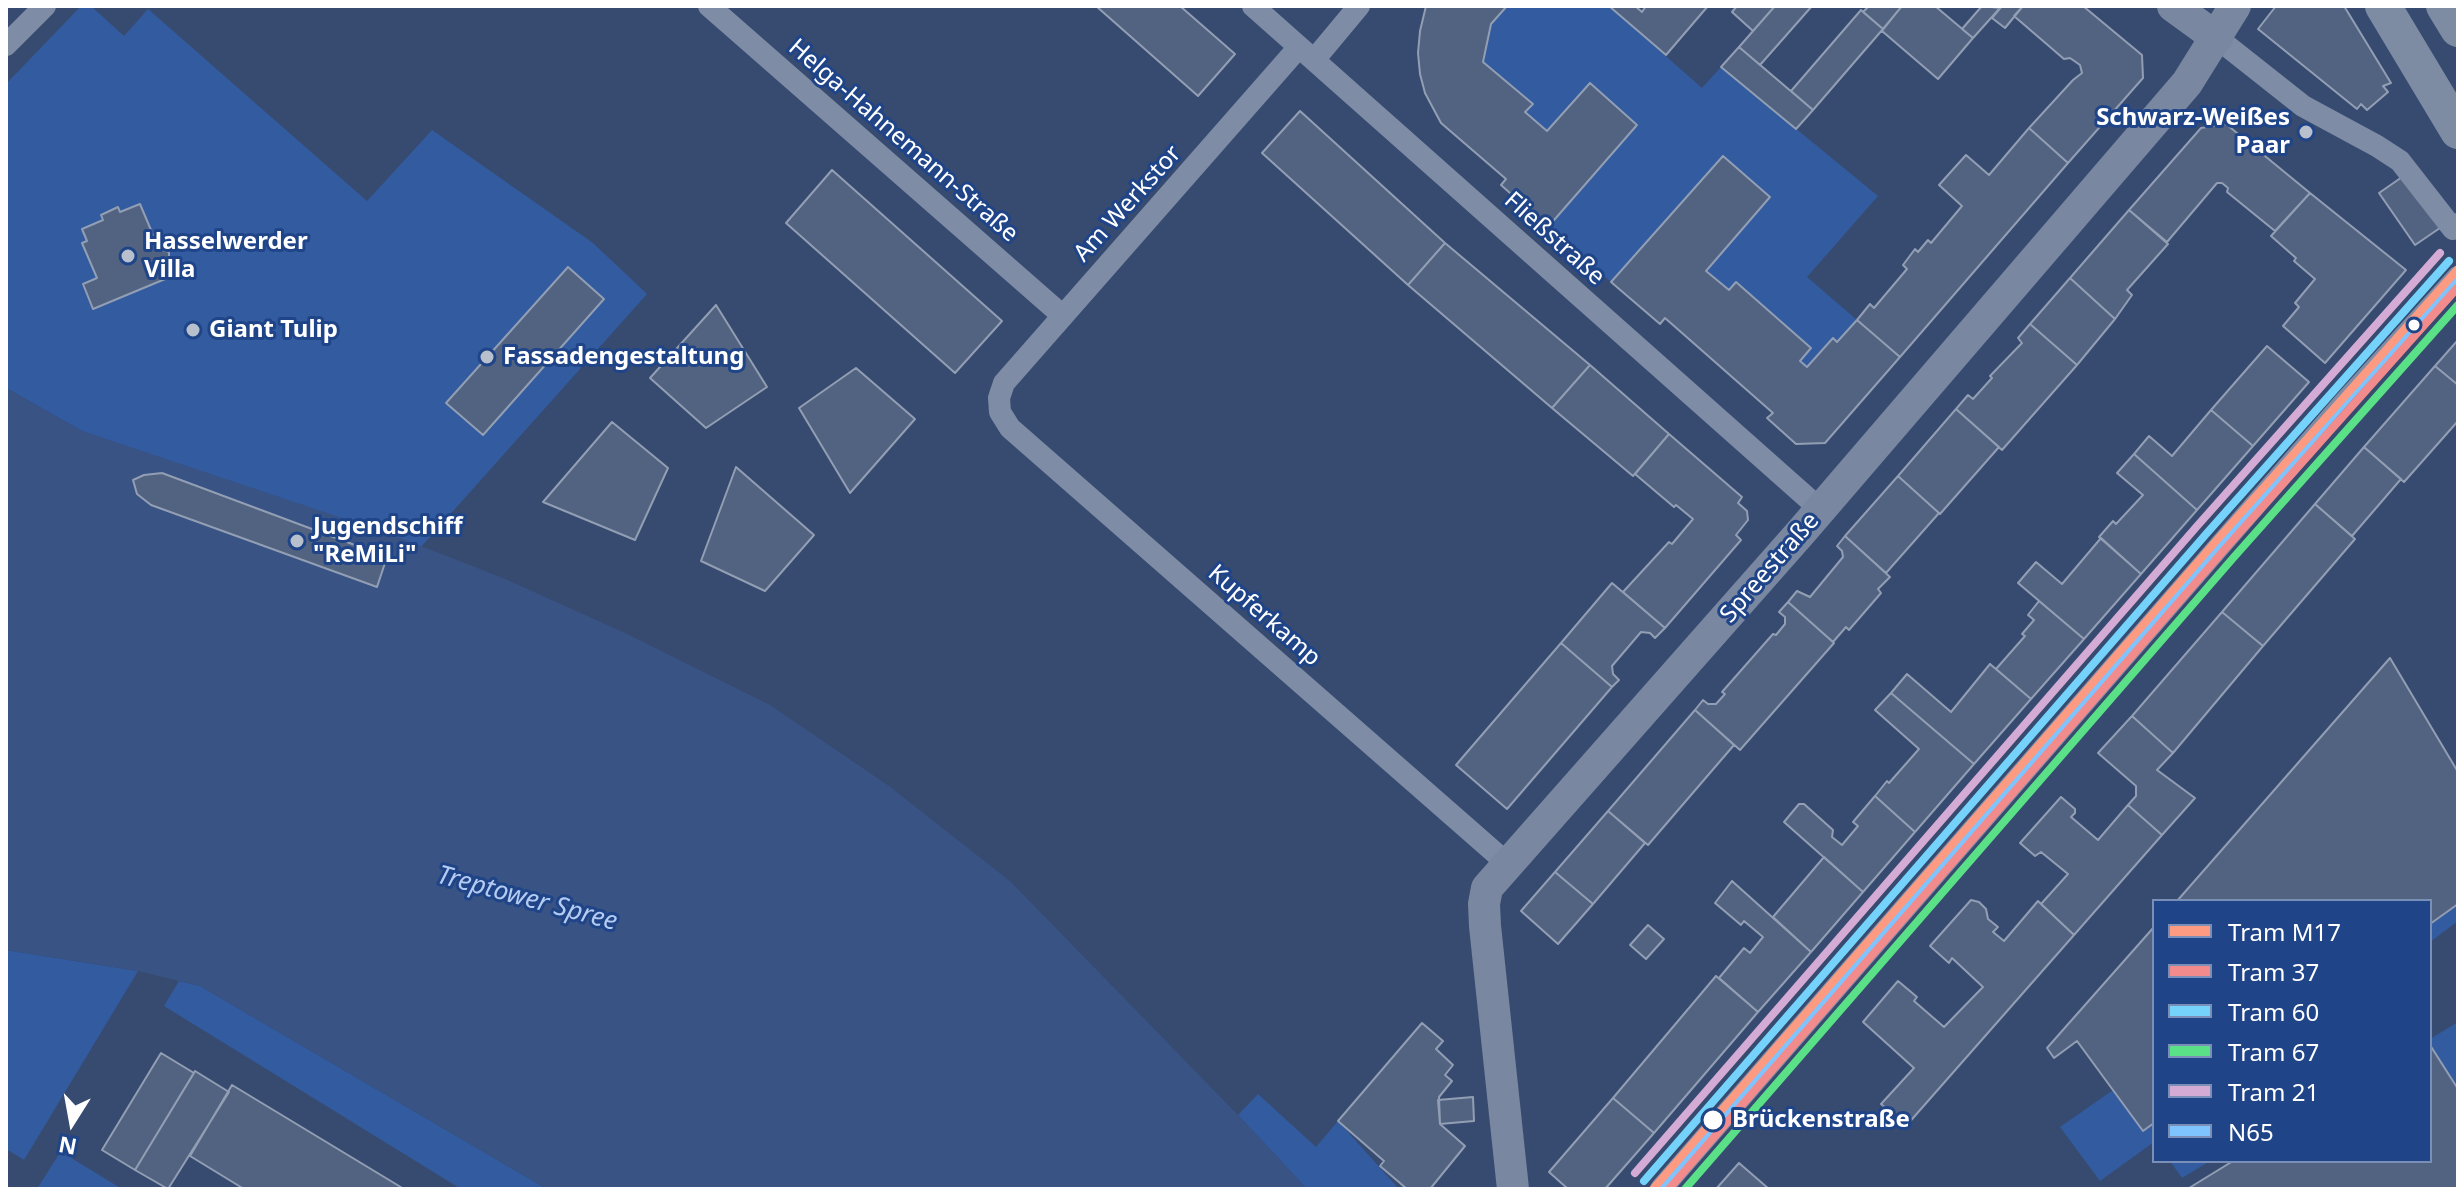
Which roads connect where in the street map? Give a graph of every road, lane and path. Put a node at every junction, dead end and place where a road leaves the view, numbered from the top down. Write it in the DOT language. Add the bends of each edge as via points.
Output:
graph roads {
  1 [pos="45,6"];
  2 [pos="709,6"];
  3 [pos="1253,6"];
  4 [pos="1359,6"];
  5 [pos="2173,6"];
  6 [pos="2235,6"];
  7 [pos="2383,6"];
  8 [pos="2444,6"];
  9 [pos="2458,29"];
  10 [pos="2217,38"];
  11 [pos="6,45"];
  12 [pos="1307,54"];
  13 [pos="2458,131"];
  14 [pos="2458,224"];
  15 [pos="2458,277"];
  16 [pos="1063,316"];
  17 [pos="999,398"];
  18 [pos="1821,510"];
  19 [pos="1509,865"];
  20 [pos="1513,1189"];
  21 [pos="1661,1189"];
  1 -- 11 [label="street"];
  2 -- 16 [label="street, Helga-Hahnemann-Straße"];
  3 -- 12 [label="street, Fließstraße"];
  4 -- 12 [label="street, Am Werkstor"];
  5 -- 10 [label="main road"];
  6 -- 10 [label="main road, Spreestraße"];
  7 -- 13 [label="main road"];
  8 -- 9 [label="main road"];
  10 -- 14 [label="street" via="2303,106 2400,161 2453,229"];
  10 -- 18 [label="main road, Spreestraße" via="2187,83"];
  12 -- 16 [label="street, Am Werkstor"];
  12 -- 18 [label="street, Fließstraße"];
  15 -- 21 [label="street"];
  16 -- 17 [label="street, Am Werkstor" via="1004,383"];
  17 -- 19 [label="street, Kupferkamp" via="1010,428"];
  18 -- 19 [label="main road, Spreestraße"];
  19 -- 20 [label="main road, Spreestraße" via="1487,888 1484,904"];
}
